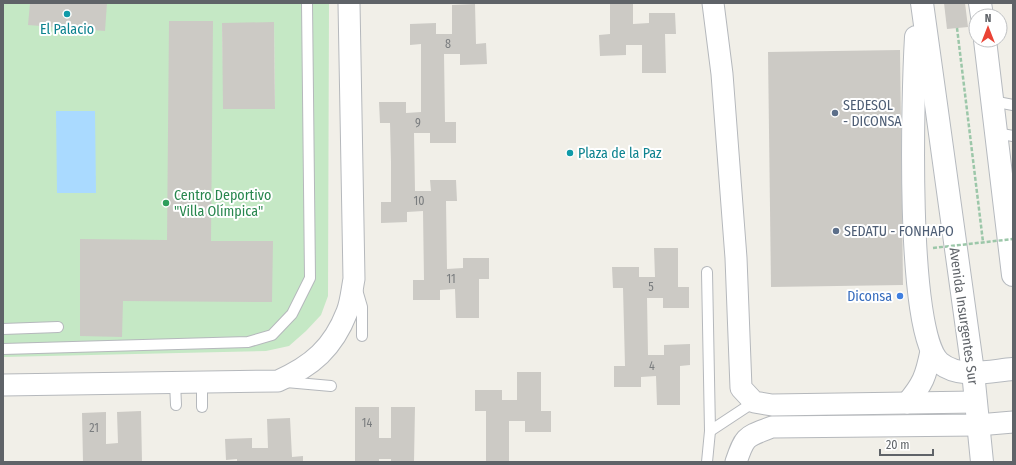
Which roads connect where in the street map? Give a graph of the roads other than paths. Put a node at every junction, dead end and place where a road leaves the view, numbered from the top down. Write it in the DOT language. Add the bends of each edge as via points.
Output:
graph roads {
  1 [pos="307,3"];
  2 [pos="348,3"];
  3 [pos="713,3"];
  4 [pos="917,3"];
  5 [pos="922,3"];
  6 [pos="987,48"];
  7 [pos="1003,103"];
  8 [pos="1005,135"];
  9 [pos="707,272"];
  10 [pos="1013,275"];
  11 [pos="354,279"];
  12 [pos="58,327"];
  13 [pos="3,329"];
  14 [pos="362,336"];
  15 [pos="3,349"];
  16 [pos="930,351"];
  17 [pos="1013,369"];
  18 [pos="973,372"];
  19 [pos="278,381"];
  20 [pos="175,382"];
  21 [pos="202,382"];
  22 [pos="3,385"];
  23 [pos="331,386"];
  24 [pos="754,402"];
  25 [pos="976,402"];
  26 [pos="907,403"];
  27 [pos="176,405"];
  28 [pos="202,407"];
  29 [pos="1013,422"];
  30 [pos="978,425"];
  31 [pos="710,431"];
  32 [pos="707,462"];
  33 [pos="736,462"];
  34 [pos="982,462"];
  1 -- 15 [label="lane" via="310,278 292,314 272,335 248,342"];
  2 -- 11 [label="street"];
  3 -- 24 [label="street" via="722,74 736,258 741,388"];
  4 -- 16 [label="main road" via="913,96 914,223 923,321"];
  5 -- 18 [label="main road, Avenida Insurgentes Sur"];
  6 -- 7 [label="main road"];
  7 -- 8 [label="main road"];
  8 -- 10 [label="main road"];
  9 -- 31 [label="lane"];
  11 -- 14 [label="lane" via="362,307"];
  11 -- 19 [label="street" via="347,311 321,355 301,371"];
  12 -- 13 [label="lane"];
  16 -- 18 [label="main road" via="938,362 948,369 960,373"];
  16 -- 26 [label="street" via="926,375"];
  17 -- 18 [label="main road"];
  18 -- 25 [label="main road, Avenida Insurgentes Sur"];
  19 -- 21 [label="street"];
  19 -- 23 [label="lane"];
  20 -- 21 [label="street"];
  20 -- 22 [label="street"];
  20 -- 27 [label="lane"];
  21 -- 28 [label="lane"];
  24 -- 26 [label="street"];
  24 -- 31 [label="lane"];
  25 -- 26 [label="street"];
  25 -- 30 [label="main road, Avenida Insurgentes Sur"];
  29 -- 30 [label="street"];
  30 -- 33 [label="street" via="772,427 749,436 742,442"];
  30 -- 34 [label="main road, Avenida Insurgentes Sur"];
  31 -- 32 [label="lane"];
}
